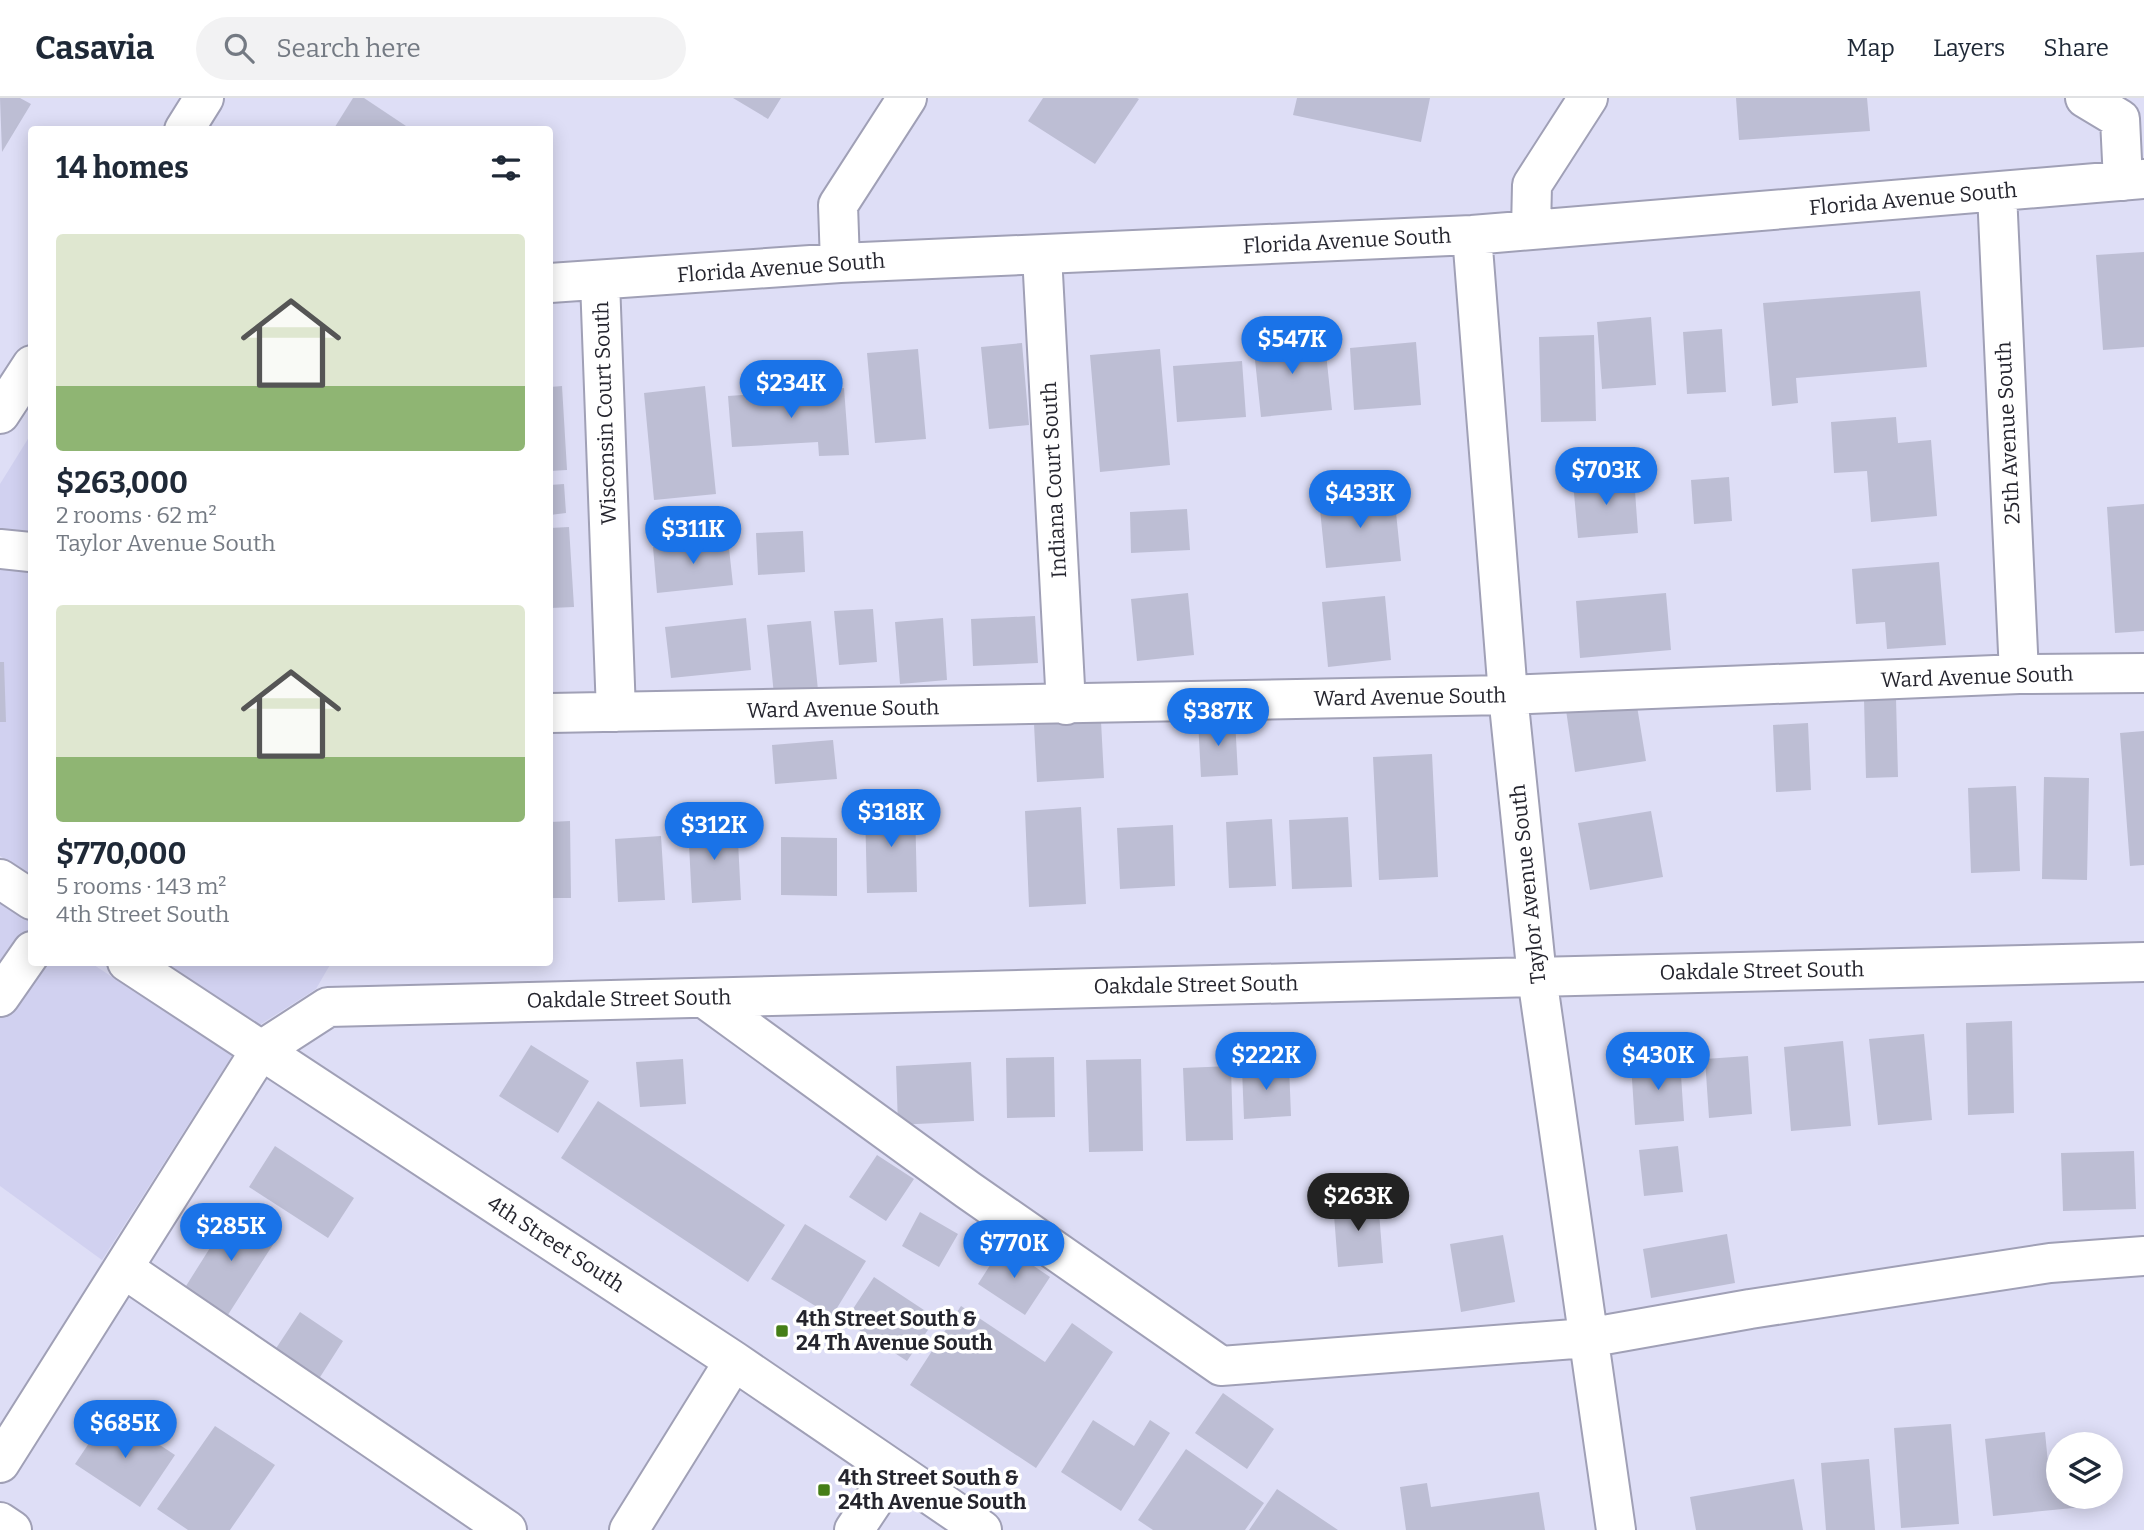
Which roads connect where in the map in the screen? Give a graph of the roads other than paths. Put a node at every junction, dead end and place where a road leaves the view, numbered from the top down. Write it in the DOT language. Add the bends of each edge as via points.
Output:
graph roads {
  1 [pos="204,98"];
  2 [pos="907,98"];
  3 [pos="1588,98"];
  4 [pos="2085,98"];
  5 [pos="186,126"];
  6 [pos="2134,180"];
  7 [pos="1997,193"];
  8 [pos="1531,230"];
  9 [pos="1472,235"];
  10 [pos="1042,255"];
  11 [pos="840,263"];
  12 [pos="600,281"];
  13 [pos="553,283"];
  14 [pos="28,371"];
  15 [pos="0,415"];
  16 [pos="2144,673"];
  17 [pos="2019,674"];
  18 [pos="1508,695"];
  19 [pos="1066,705"];
  20 [pos="616,712"];
  21 [pos="553,713"];
  22 [pos="28,957"];
  23 [pos="2144,962"];
  24 [pos="133,966"];
  25 [pos="1537,977"];
  26 [pos="0,997"];
  27 [pos="704,998"];
  28 [pos="260,1051"];
  29 [pos="2144,1256"];
  30 [pos="123,1268"];
  31 [pos="1587,1338"];
  32 [pos="734,1361"];
  33 [pos="0,1463"];
  34 [pos="894,1470"];
  35 [pos="0,1522"];
  36 [pos="12,1530"];
  37 [pos="507,1530"];
  38 [pos="629,1530"];
  39 [pos="854,1530"];
  40 [pos="982,1530"];
  41 [pos="1616,1530"];
  1 -- 5 [label="street"];
  2 -- 11 [label="street" via="838,205"];
  3 -- 8 [label="street" via="1532,186"];
  4 -- 6 [label="street" via="2120,119"];
  6 -- 7 [label="street, Florida Avenue South"];
  7 -- 8 [label="street, Florida Avenue South"];
  7 -- 17 [label="street, 25th Avenue South"];
  8 -- 9 [label="street, Florida Avenue South"];
  9 -- 10 [label="street, Florida Avenue South"];
  9 -- 18 [label="street, Taylor Avenue South"];
  10 -- 11 [label="street, Florida Avenue South"];
  10 -- 19 [label="street, Indiana Court South"];
  11 -- 12 [label="street, Florida Avenue South"];
  12 -- 13 [label="street, Florida Avenue South"];
  12 -- 20 [label="street, Wisconsin Court South"];
  14 -- 15 [label="street"];
  16 -- 17 [label="street, Ward Avenue South"];
  17 -- 18 [label="street, Ward Avenue South"];
  18 -- 19 [label="street, Ward Avenue South"];
  18 -- 25 [label="street, Taylor Avenue South"];
  19 -- 20 [label="street, Ward Avenue South"];
  20 -- 21 [label="street, Ward Avenue South"];
  22 -- 26 [label="street"];
  23 -- 25 [label="street, Oakdale Street South"];
  24 -- 28 [label="street, 4th Street South"];
  25 -- 27 [label="street, Oakdale Street South"];
  25 -- 31 [label="street, Taylor Avenue South"];
  27 -- 28 [label="street, Oakdale Street South" via="328,1007"];
  27 -- 31 [label="street" via="1221,1366"];
  28 -- 30 [label="street"];
  28 -- 32 [label="street, 4th Street South"];
  29 -- 31 [label="street" via="2026,1267"];
  30 -- 33 [label="street"];
  30 -- 37 [label="street"];
  31 -- 41 [label="street, Taylor Avenue South"];
  32 -- 34 [label="street, 4th Street South"];
  32 -- 38 [label="street"];
  34 -- 39 [label="street"];
  34 -- 40 [label="street, 4th Street South"];
  35 -- 36 [label="street"];
}
